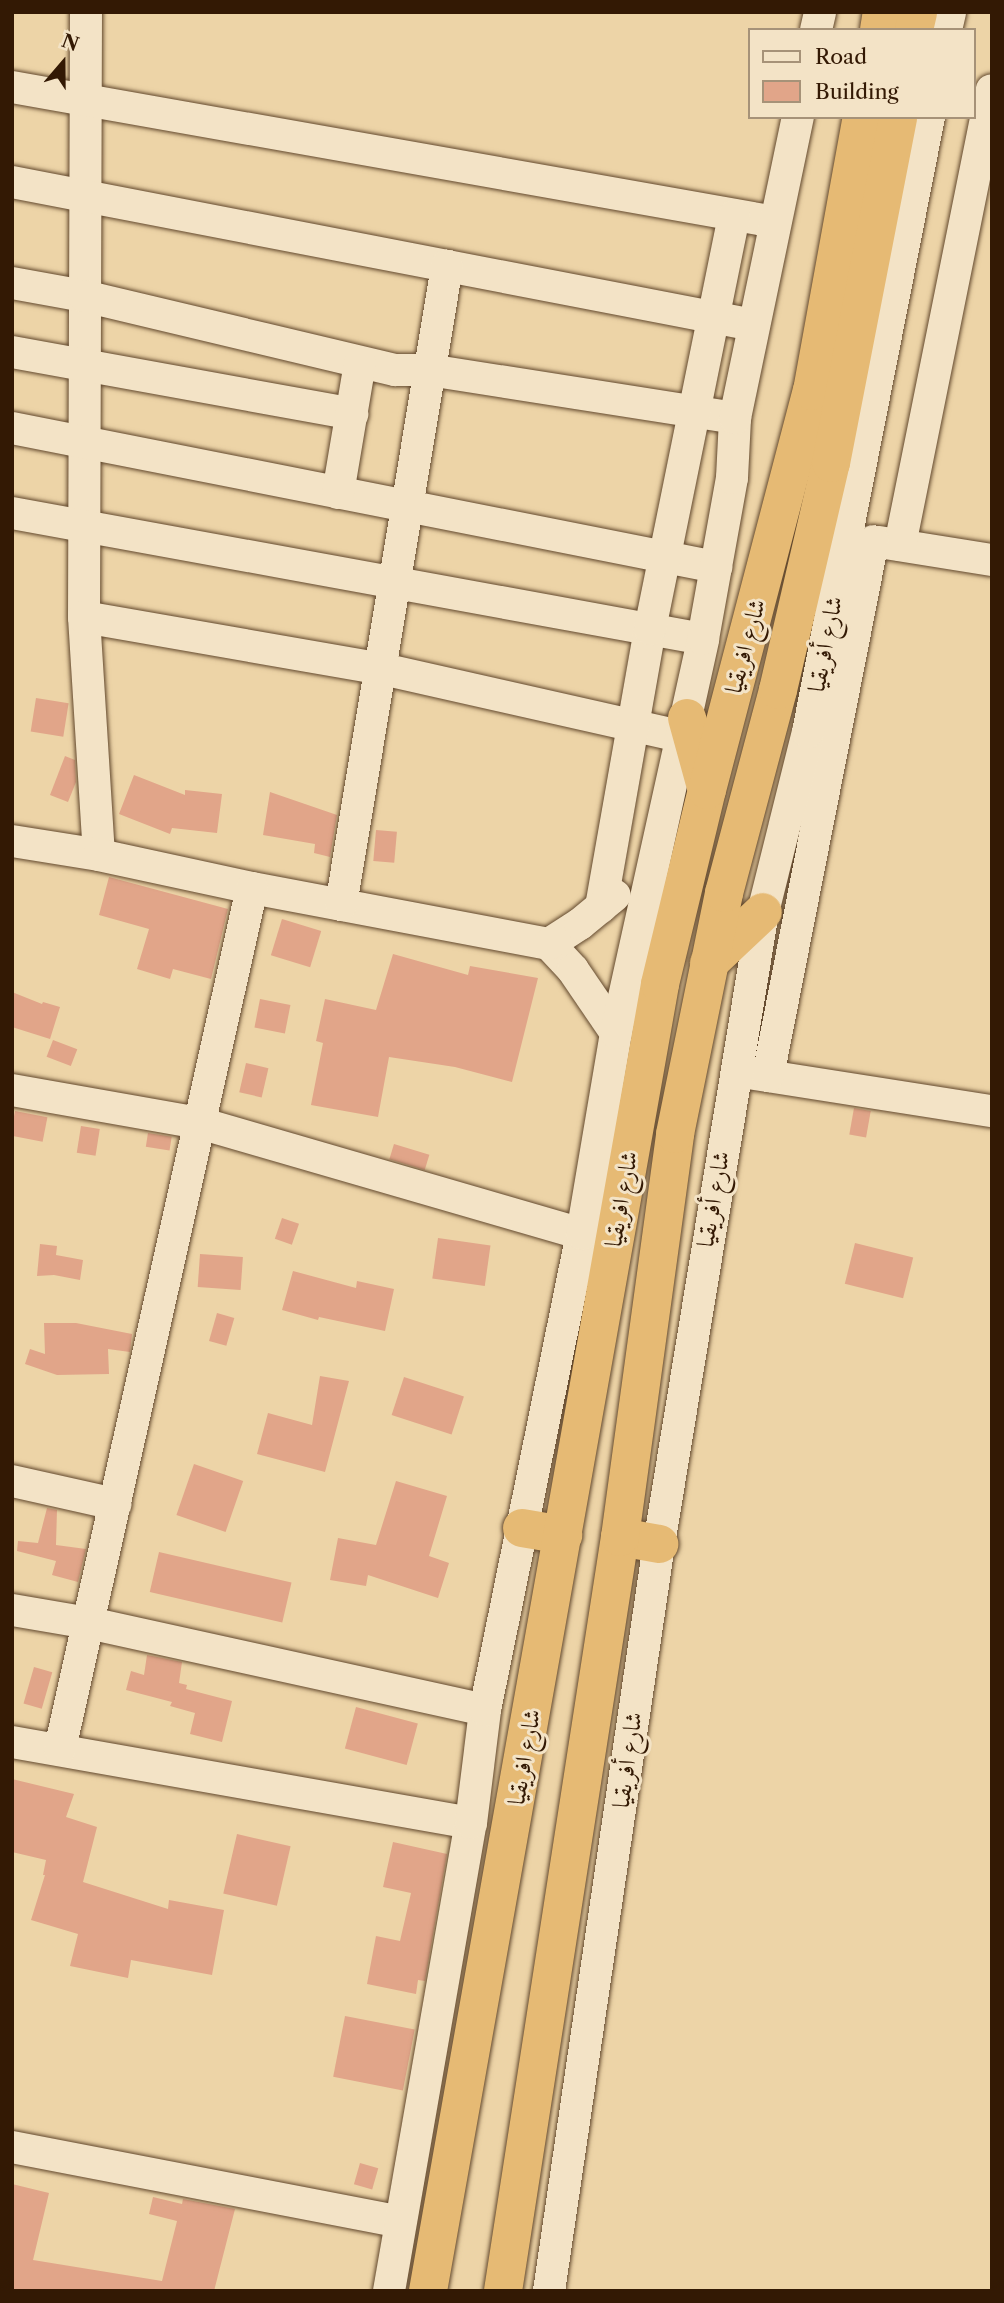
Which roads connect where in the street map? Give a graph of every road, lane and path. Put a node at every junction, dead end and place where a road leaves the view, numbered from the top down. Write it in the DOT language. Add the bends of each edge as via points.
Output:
graph roads {
  1 [pos="86,12"];
  2 [pos="12,87"];
  3 [pos="992,90"];
  4 [pos="85,100"];
  5 [pos="798,119"];
  6 [pos="862,119"];
  7 [pos="897,119"];
  8 [pos="929,119"];
  9 [pos="871,165"];
  10 [pos="12,182"];
  11 [pos="84,197"];
  12 [pos="734,215"];
  13 [pos="775,222"];
  14 [pos="447,266"];
  15 [pos="12,283"];
  16 [pos="84,296"];
  17 [pos="714,317"];
  18 [pos="753,325"];
  19 [pos="12,352"];
  20 [pos="360,363"];
  21 [pos="84,365"];
  22 [pos="429,370"];
  23 [pos="694,412"];
  24 [pos="352,414"];
  25 [pos="735,418"];
  26 [pos="12,428"];
  27 [pos="83,442"];
  28 [pos="338,493"];
  29 [pos="407,507"];
  30 [pos="12,513"];
  31 [pos="83,526"];
  32 [pos="873,541"];
  33 [pos="665,557"];
  34 [pos="992,560"];
  35 [pos="716,567"];
  36 [pos="394,584"];
  37 [pos="85,617"];
  38 [pos="650,629"];
  39 [pos="703,639"];
  40 [pos="382,669"];
  41 [pos="634,726"];
  42 [pos="685,727"];
  43 [pos="706,790"];
  44 [pos="12,841"];
  45 [pos="99,855"];
  46 [pos="656,861"];
  47 [pos="253,888"];
  48 [pos="341,905"];
  49 [pos="601,907"];
  50 [pos="763,912"];
  51 [pos="549,944"];
  52 [pos="709,963"];
  53 [pos="616,1033"];
  54 [pos="736,1071"];
  55 [pos="768,1076"];
  56 [pos="12,1090"];
  57 [pos="992,1111"];
  58 [pos="200,1123"];
  59 [pos="582,1234"];
  60 [pos="12,1481"];
  61 [pos="114,1504"];
  62 [pos="522,1528"];
  63 [pos="564,1535"];
  64 [pos="620,1537"];
  65 [pos="659,1544"];
  66 [pos="12,1610"];
  67 [pos="89,1623"];
  68 [pos="485,1710"];
  69 [pos="12,1742"];
  70 [pos="60,1749"];
  71 [pos="471,1824"];
  72 [pos="12,2147"];
  73 [pos="400,2222"];
  74 [pos="432,2287"];
  75 [pos="501,2289"];
  76 [pos="389,2291"];
  77 [pos="549,2291"];
  1 -- 4 [label="street"];
  2 -- 4 [label="street"];
  3 -- 32 [label="street"];
  4 -- 11 [label="street"];
  4 -- 12 [label="street"];
  5 -- 13 [label="street"];
  6 -- 9 [label="highway, شارع افريقيا"];
  7 -- 9 [label="highway, شارع افريقيا"];
  8 -- 32 [label="street, شارع أفريقيا"];
  9 -- 43 [label="highway, شارع افريقيا"];
  9 -- 52 [label="highway, شارع افريقيا" via="831,463"];
  10 -- 11 [label="street"];
  11 -- 14 [label="street"];
  11 -- 16 [label="street"];
  12 -- 13 [label="street"];
  12 -- 17 [label="street"];
  13 -- 18 [label="street"];
  14 -- 17 [label="street"];
  14 -- 22 [label="street"];
  15 -- 16 [label="street"];
  16 -- 20 [label="street"];
  16 -- 21 [label="street"];
  17 -- 18 [label="street"];
  17 -- 23 [label="street"];
  18 -- 25 [label="street"];
  19 -- 21 [label="street"];
  20 -- 22 [label="street"];
  20 -- 24 [label="street"];
  21 -- 24 [label="street"];
  21 -- 27 [label="street"];
  22 -- 23 [label="street"];
  22 -- 29 [label="street"];
  23 -- 25 [label="street"];
  23 -- 33 [label="street"];
  24 -- 28 [label="street"];
  25 -- 35 [label="street, شارع افريقيا" via="732,478"];
  26 -- 27 [label="street"];
  27 -- 28 [label="street"];
  27 -- 31 [label="street"];
  28 -- 29 [label="street"];
  29 -- 33 [label="street"];
  29 -- 36 [label="street"];
  30 -- 31 [label="street"];
  31 -- 36 [label="street"];
  31 -- 37 [label="street"];
  32 -- 34 [label="street"];
  32 -- 50 [label="street, شارع أفريقيا" via="808,732"];
  32 -- 55 [label="street"];
  33 -- 35 [label="street"];
  33 -- 38 [label="street"];
  35 -- 39 [label="street, شارع افريقيا"];
  36 -- 38 [label="street"];
  36 -- 40 [label="street"];
  37 -- 40 [label="street"];
  37 -- 45 [label="street"];
  38 -- 39 [label="street"];
  38 -- 41 [label="street"];
  39 -- 42 [label="street, شارع افريقيا"];
  40 -- 41 [label="street"];
  40 -- 48 [label="street"];
  41 -- 42 [label="street"];
  41 -- 49 [label="street"];
  42 -- 43 [label="highway"];
  42 -- 46 [label="street, شارع افريقيا"];
  43 -- 63 [label="highway, شارع افريقيا" via="660,984"];
  44 -- 45 [label="street"];
  45 -- 47 [label="street"];
  46 -- 49 [label="street"];
  46 -- 53 [label="street, شارع افريقيا"];
  47 -- 48 [label="street"];
  47 -- 58 [label="street"];
  48 -- 51 [label="street"];
  49 -- 51 [label="street"];
  50 -- 52 [label="highway"];
  50 -- 54 [label="street, شارع أفريقيا"];
  51 -- 53 [label="street" via="573,970"];
  52 -- 64 [label="highway, شارع افريقيا" via="675,1134"];
  53 -- 59 [label="street, شارع افريقيا"];
  54 -- 55 [label="street"];
  54 -- 65 [label="street, شارع أفريقيا"];
  55 -- 57 [label="street"];
  56 -- 58 [label="street"];
  58 -- 59 [label="street"];
  58 -- 61 [label="street"];
  59 -- 62 [label="street, شارع افريقيا"];
  60 -- 61 [label="street"];
  61 -- 67 [label="street"];
  62 -- 63 [label="highway"];
  62 -- 68 [label="street, شارع افريقيا"];
  63 -- 74 [label="highway, شارع افريقيا"];
  64 -- 65 [label="highway"];
  64 -- 75 [label="highway, شارع افريقيا"];
  65 -- 77 [label="street, شارع أفريقيا"];
  66 -- 67 [label="street"];
  67 -- 68 [label="street"];
  67 -- 70 [label="street"];
  68 -- 71 [label="street, شارع افريقيا"];
  69 -- 70 [label="street"];
  70 -- 71 [label="street"];
  71 -- 73 [label="street, شارع افريقيا"];
  72 -- 73 [label="street"];
  73 -- 76 [label="street, شارع افريقيا"];
}
